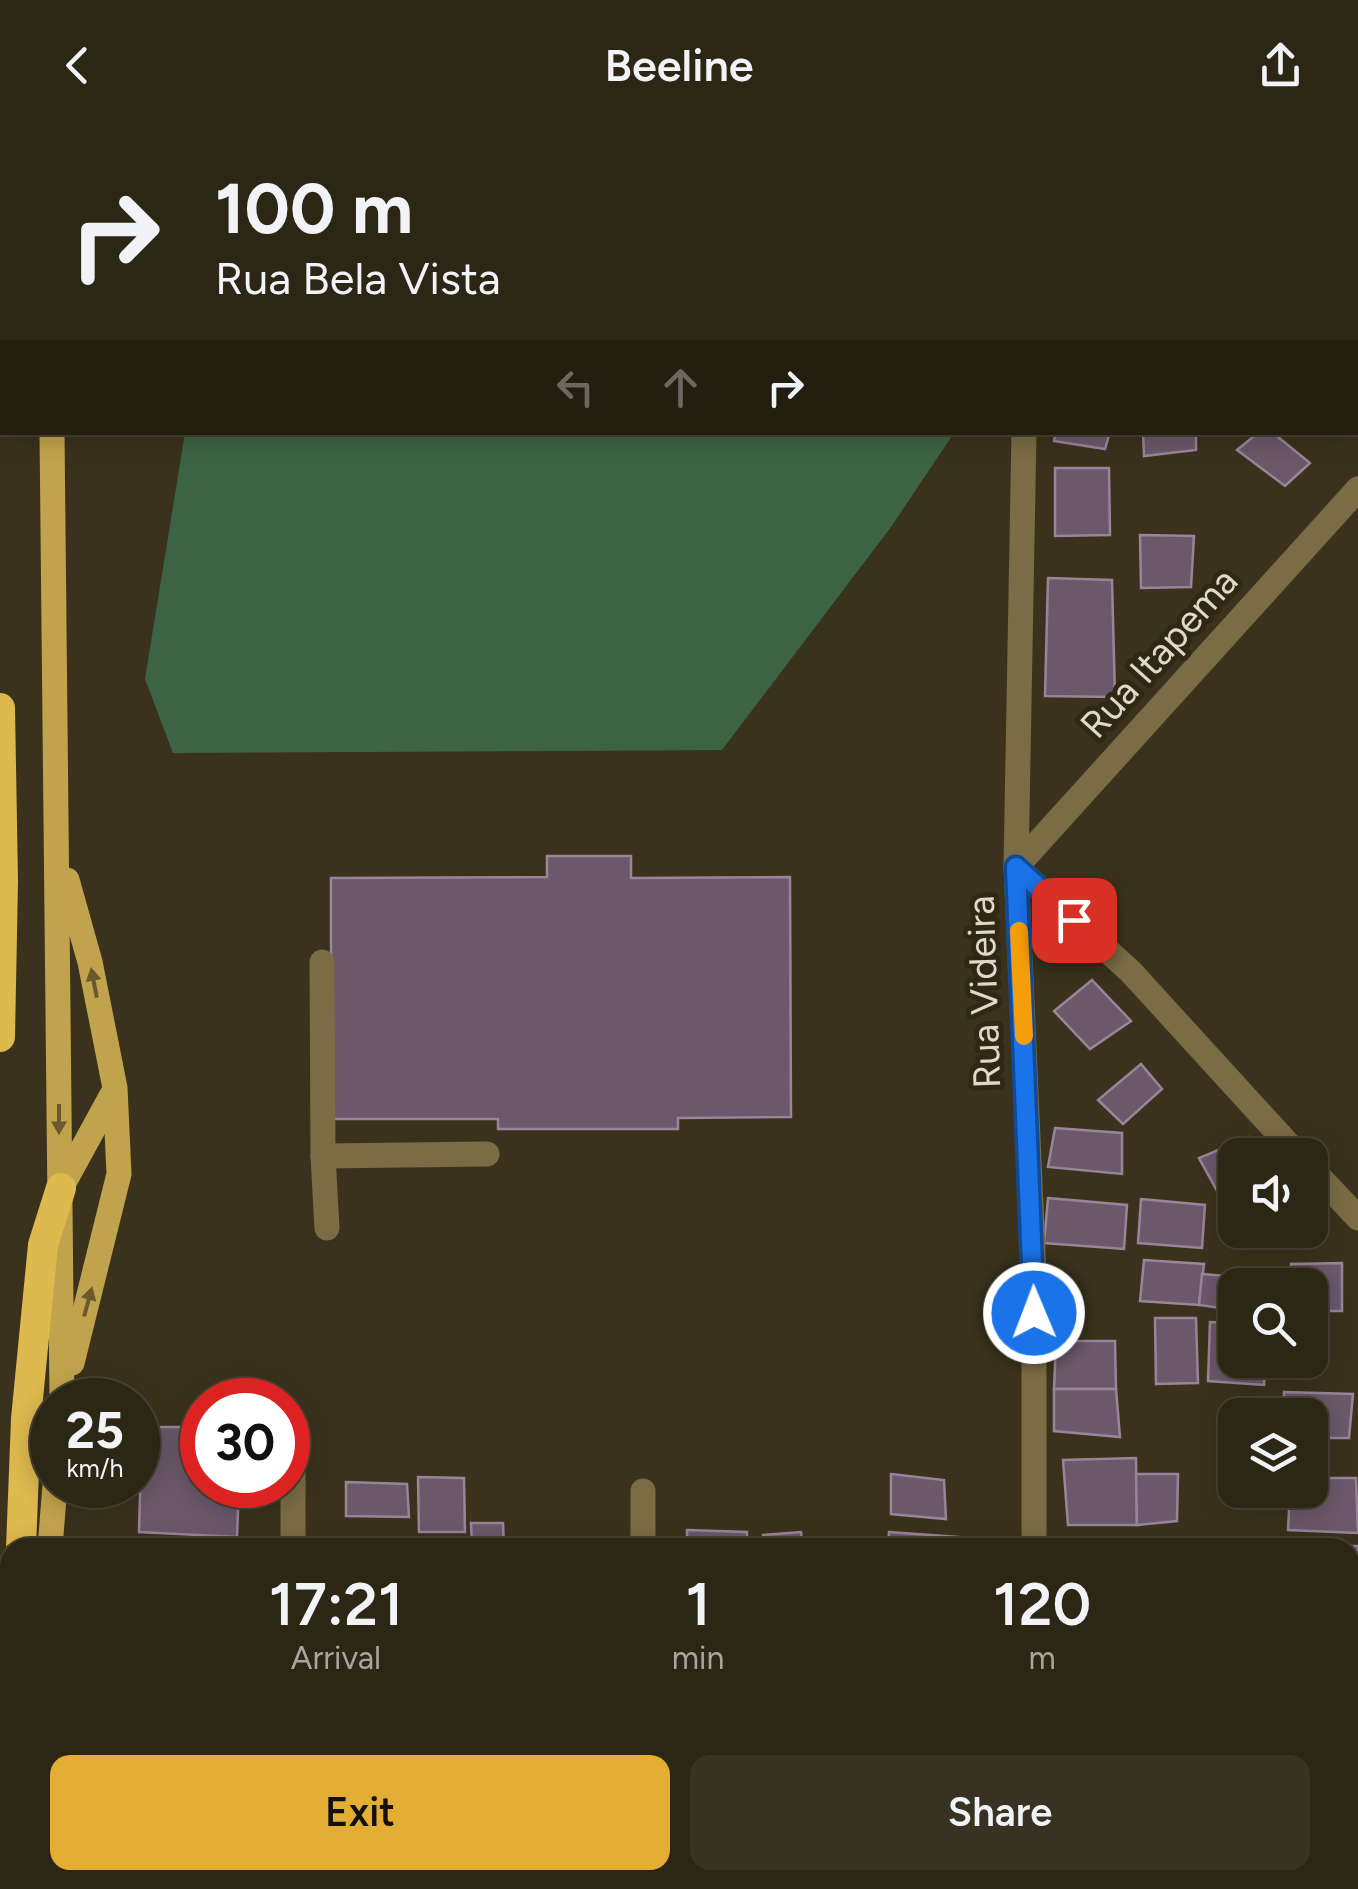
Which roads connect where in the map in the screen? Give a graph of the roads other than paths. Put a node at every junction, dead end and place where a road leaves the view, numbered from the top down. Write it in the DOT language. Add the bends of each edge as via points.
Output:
graph roads {
  1 [pos="52,435"];
  2 [pos="1024,435"];
  3 [pos="1358,489"];
  4 [pos="0,708"];
  5 [pos="58,846"];
  6 [pos="1016,867"];
  7 [pos="322,962"];
  8 [pos="0,1037"];
  9 [pos="116,1088"];
  10 [pos="1282,1138"];
  11 [pos="487,1154"];
  12 [pos="323,1156"];
  13 [pos="1328,1186"];
  14 [pos="62,1188"];
  15 [pos="1358,1218"];
  16 [pos="328,1228"];
  17 [pos="63,1378"];
  18 [pos="68,1378"];
  19 [pos="643,1492"];
  20 [pos="53,1508"];
  21 [pos="293,1508"];
  22 [pos="21,1538"];
  23 [pos="51,1538"];
  24 [pos="293,1538"];
  25 [pos="643,1538"];
  26 [pos="1034,1538"];
  1 -- 5 [label="main road"];
  2 -- 6 [label="street, Rua Videira"];
  3 -- 6 [label="street, Rua Itapema"];
  4 -- 8 [label="highway"];
  9 -- 5 [label="main road, one-way"];
  5 -- 14 [label="main road, one-way"];
  6 -- 10 [label="street" via="1131,972"];
  6 -- 26 [label="street, Rua Videira" via="1034,1274"];
  7 -- 12 [label="street"];
  9 -- 14 [label="main road"];
  18 -- 9 [label="main road, one-way" via="119,1174"];
  11 -- 12 [label="street"];
  12 -- 16 [label="street"];
  13 -- 15 [label="street"];
  14 -- 17 [label="main road"];
  14 -- 22 [label="highway" via="43,1245"];
  19 -- 25 [label="street"];
  20 -- 23 [label="main road"];
  21 -- 24 [label="street"];
}
